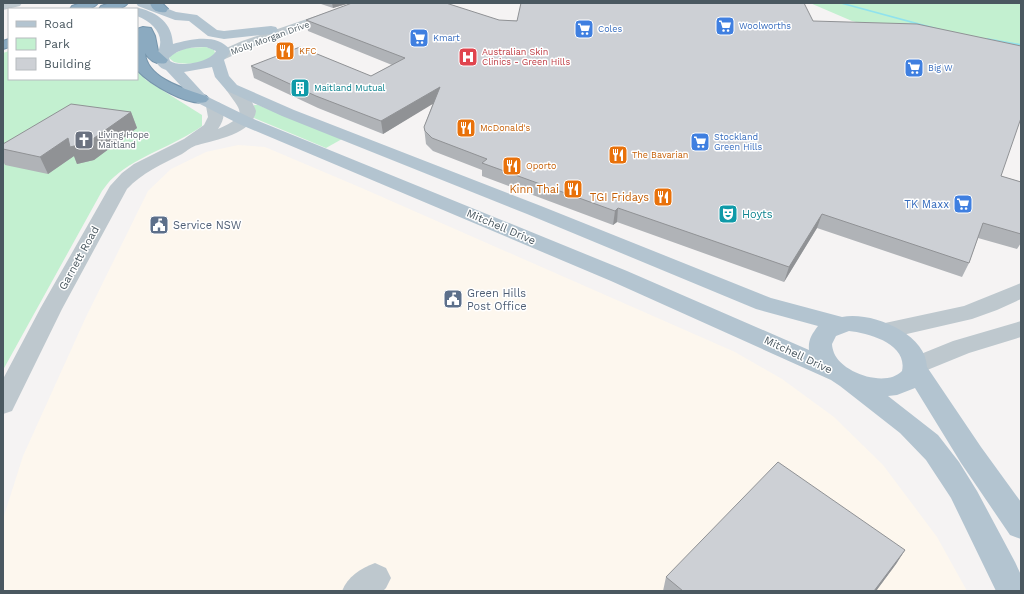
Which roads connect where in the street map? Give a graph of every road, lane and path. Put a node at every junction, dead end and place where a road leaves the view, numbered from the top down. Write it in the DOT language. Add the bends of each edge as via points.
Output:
graph roads {
  1 [pos="16,3"];
  2 [pos="92,3"];
  3 [pos="142,3"];
  4 [pos="348,3"];
  5 [pos="366,3"];
  6 [pos="113,5"];
  7 [pos="3,6"];
  8 [pos="159,6"];
  9 [pos="79,8"];
  10 [pos="126,8"];
  11 [pos="138,11"];
  12 [pos="174,15"];
  13 [pos="138,30"];
  14 [pos="271,30"];
  15 [pos="138,36"];
  16 [pos="206,43"];
  17 [pos="138,54"];
  18 [pos="138,54"];
  19 [pos="219,58"];
  20 [pos="166,60"];
  21 [pos="232,88"];
  22 [pos="207,102"];
  23 [pos="245,121"];
  24 [pos="188,144"];
  25 [pos="1021,290"];
  26 [pos="840,324"];
  27 [pos="1021,329"];
  28 [pos="885,332"];
  29 [pos="915,367"];
  30 [pos="844,376"];
  31 [pos="3,404"];
  32 [pos="1021,526"];
  33 [pos="1012,591"];
  1 -- 7 [label="street"];
  2 -- 9 [label="highway"];
  3 -- 8 [label="main road"];
  4 -- 14 [label="street, Molly Morgan Drive"];
  5 -- 19 [label="street, Molly Morgan Drive" via="246,44"];
  6 -- 10 [label="main road"];
  8 -- 12 [label="main road"];
  11 -- 20 [label="main road" via="162,24 167,35"];
  12 -- 14 [label="main road" via="193,18 213,33 224,35"];
  12 -- 16 [label="main road" via="186,22 192,32"];
  13 -- 20 [label="highway" via="146,31 149,36 152,56"];
  14 -- 16 [label="street, Molly Morgan Drive"];
  15 -- 18 [label="highway"];
  16 -- 19 [label="main road" via="220,47 222,50"];
  16 -- 20 [label="main road" via="178,47"];
  17 -- 22 [label="highway" via="144,70 165,85"];
  19 -- 20 [label="main road" via="192,67"];
  19 -- 21 [label="main road" via="222,77"];
  20 -- 22 [label="main road, Mitchell Drive"];
  21 -- 23 [label="street" via="248,110"];
  21 -- 26 [label="main road" via="288,113 757,302"];
  22 -- 23 [label="main road, Mitchell Drive"];
  22 -- 24 [label="street, Garnett Road" via="216,115 215,120"];
  23 -- 24 [label="street, Garnett Road" via="211,138"];
  23 -- 30 [label="main road, Mitchell Drive" via="619,276"];
  24 -- 31 [label="street, Garnett Road" via="132,174 119,186 51,309"];
  25 -- 28 [label="street" via="984,307 956,316 906,325"];
  26 -- 28 [label="main road" via="865,324"];
  26 -- 30 [label="main road" via="828,329 820,338 819,344 827,363"];
  27 -- 29 [label="street" via="961,347"];
  28 -- 29 [label="main road" via="906,346"];
  29 -- 30 [label="main road" via="910,378 892,387 870,386"];
  29 -- 32 [label="main road" via="971,455"];
  30 -- 33 [label="main road, Mitchell Drive" via="915,432 944,462 961,488"];
}
